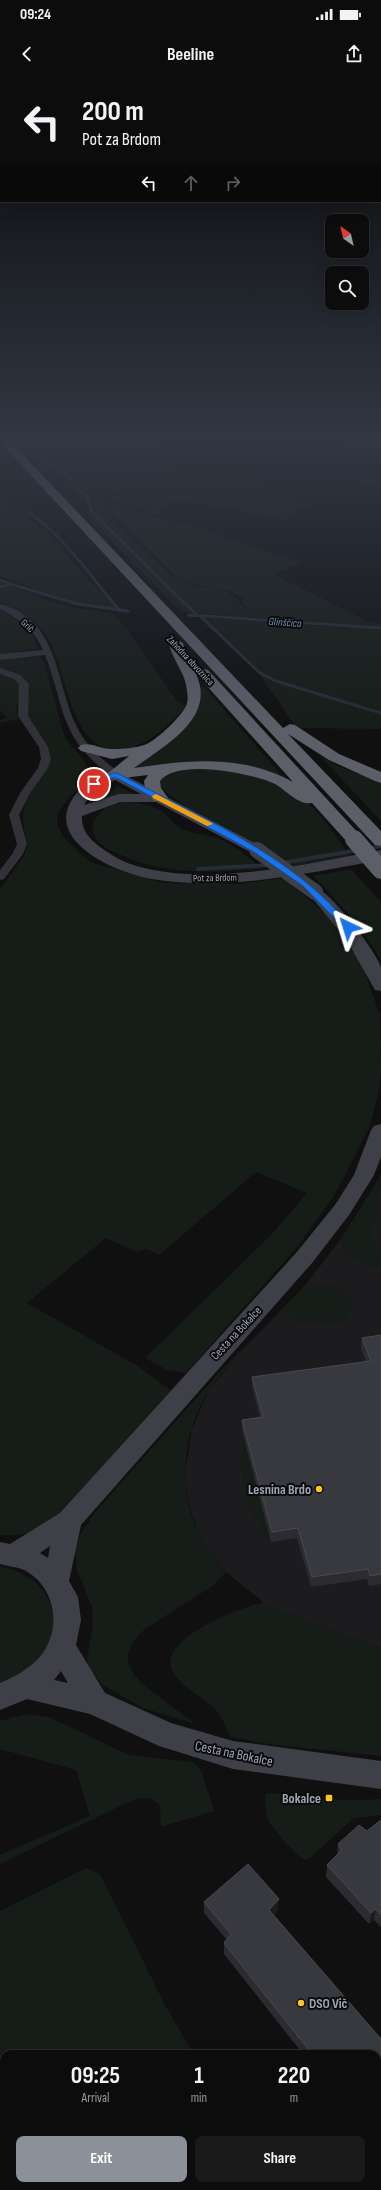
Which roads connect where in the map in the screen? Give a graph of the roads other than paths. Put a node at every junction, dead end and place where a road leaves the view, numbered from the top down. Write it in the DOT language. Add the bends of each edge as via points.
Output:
graph roads {
  1 [pos="77,535"];
  2 [pos="94,535"];
  3 [pos="86,545"];
  4 [pos="0,606"];
  5 [pos="48,652"];
  6 [pos="0,657"];
  7 [pos="0,671"];
  8 [pos="240,690"];
  9 [pos="86,748"];
  10 [pos="146,750"];
  11 [pos="167,767"];
  12 [pos="115,774"];
  13 [pos="381,778"];
  14 [pos="160,798"];
  15 [pos="328,810"];
  16 [pos="76,814"];
  17 [pos="378,838"];
  18 [pos="381,855"];
  19 [pos="381,870"];
  20 [pos="0,877"];
  21 [pos="381,986"];
  22 [pos="381,1130"];
  23 [pos="69,1521"];
  24 [pos="7,1554"];
  25 [pos="56,1581"];
  26 [pos="62,1647"];
  27 [pos="26,1686"];
  28 [pos="0,1697"];
  29 [pos="95,1702"];
  30 [pos="381,1774"];
  1 -- 3 [label="highway"];
  2 -- 8 [label="highway, Zahodna obvoznica"];
  4 -- 5 [label="street, Grič" via="27,622 36,631"];
  5 -- 6 [label="street"];
  5 -- 9 [label="street, Grič" via="67,715 77,738"];
  7 -- 20 [label="street" via="16,677 24,684 26,694 20,707 23,717 38,737 46,757 14,815 22,844 18,854"];
  8 -- 13 [label="highway" via="259,700 308,742"];
  8 -- 17 [label="highway, Zahodna obvoznica"];
  9 -- 10 [label="highway" via="112,754"];
  9 -- 12 [label="street, Grič"];
  10 -- 12 [label="highway"];
  10 -- 15 [label="highway, Zahodna obvoznica" via="180,724 194,704 192,675 178,655 171,638"];
  11 -- 12 [label="highway"];
  11 -- 14 [label="highway" via="152,781 153,788"];
  11 -- 15 [label="highway" via="215,766 256,772 288,785 310,802"];
  12 -- 14 [label="street"];
  12 -- 16 [label="street"];
  14 -- 16 [label="street" via="119,798"];
  14 -- 21 [label="street, bridge" via="257,850 315,892 357,940"];
  15 -- 19 [label="highway, Zahodna obvoznica, bridge"];
  16 -- 18 [label="street, Pot za Brdom" via="75,825 79,835 102,857 122,866 162,875 234,878"];
  22 -- 23 [label="street, Cesta na Bokalce" via="364,1175 342,1210 304,1258"];
  23 -- 24 [label="street, Cesta na Bokalce"];
  23 -- 25 [label="street, Cesta na Bokalce"];
  24 -- 25 [label="street, Cesta na Bokalce" via="38,1565"];
  25 -- 26 [label="street, Cesta na Bokalce" via="65,1598 69,1617"];
  26 -- 27 [label="street, Cesta na Bokalce" via="51,1665"];
  26 -- 29 [label="street"];
  27 -- 28 [label="street, Cesta na Bokalce"];
  27 -- 29 [label="street, Cesta na Bokalce"];
  29 -- 30 [label="street, Cesta na Bokalce" via="133,1722 169,1736 234,1755"];
}
